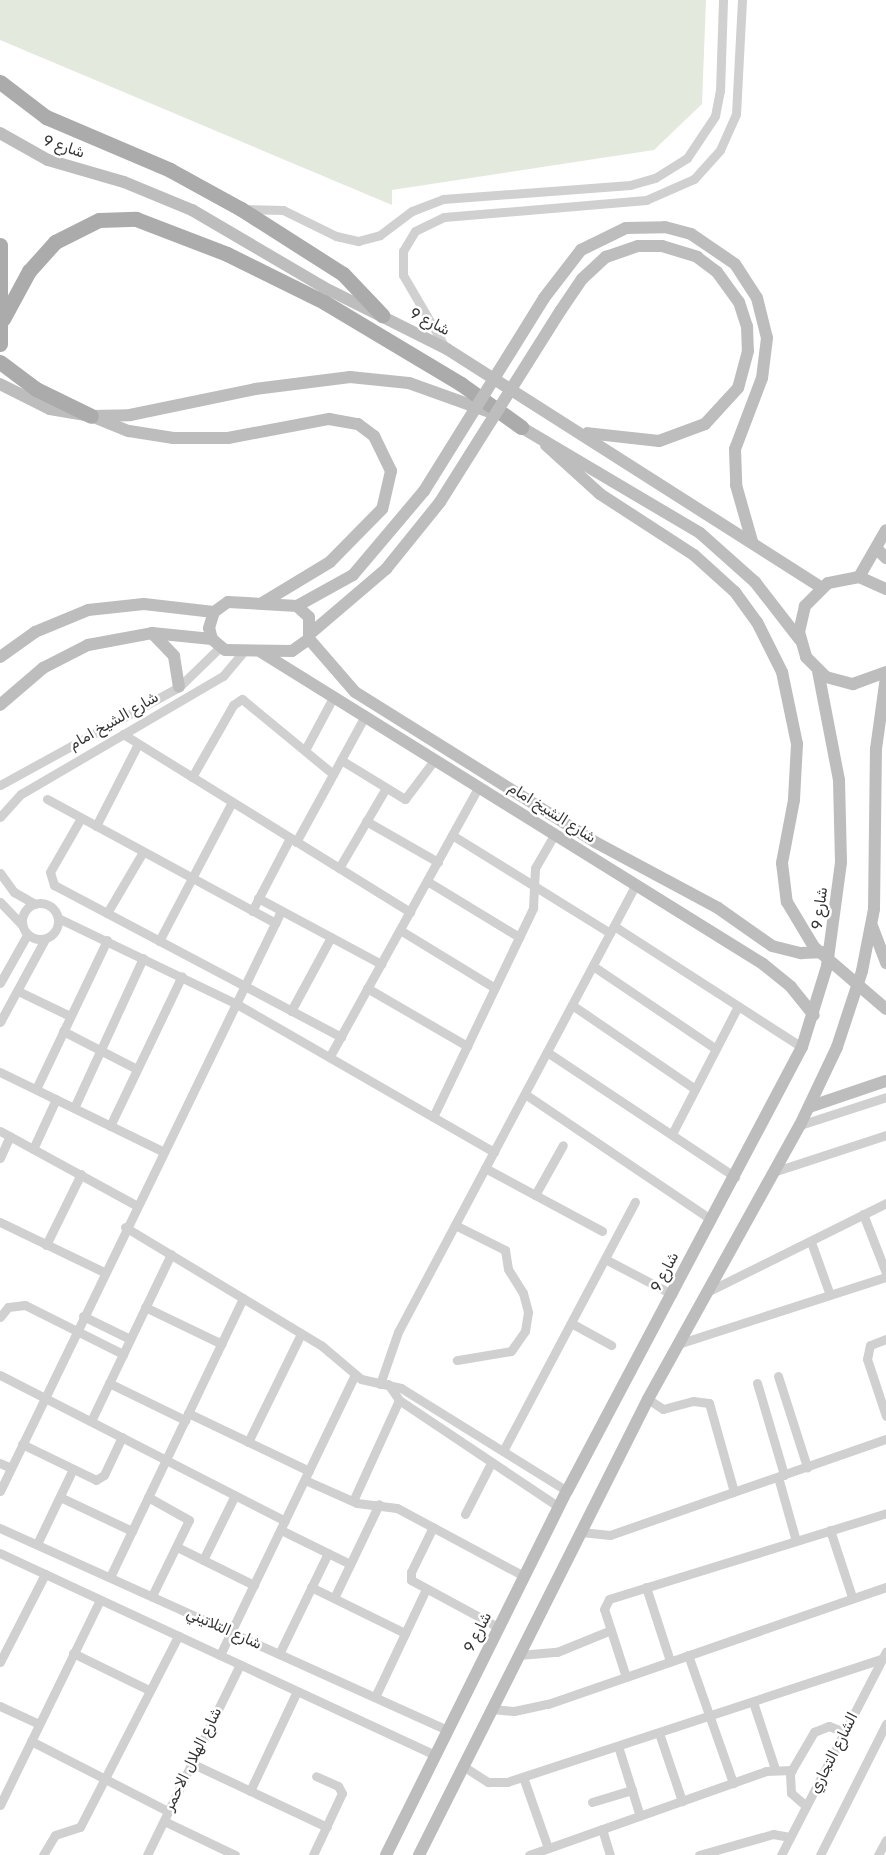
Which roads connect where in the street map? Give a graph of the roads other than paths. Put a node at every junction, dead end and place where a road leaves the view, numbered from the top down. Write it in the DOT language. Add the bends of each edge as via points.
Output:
graph roads {
  1 [pos="723,0"];
  2 [pos="742,0"];
  3 [pos="0,82"];
  4 [pos="0,134"];
  5 [pos="241,209"];
  6 [pos="0,245"];
  7 [pos="382,315"];
  8 [pos="2,319"];
  9 [pos="0,344"];
  10 [pos="447,349"];
  11 [pos="0,362"];
  12 [pos="0,384"];
  13 [pos="91,416"];
  14 [pos="521,427"];
  15 [pos="582,432"];
  16 [pos="538,436"];
  17 [pos="886,530"];
  18 [pos="752,540"];
  19 [pos="877,549"];
  20 [pos="886,558"];
  21 [pos="859,577"];
  22 [pos="821,587"];
  23 [pos="886,589"];
  24 [pos="262,603"];
  25 [pos="297,606"];
  26 [pos="214,612"];
  27 [pos="152,634"];
  28 [pos="310,636"];
  29 [pos="800,640"];
  30 [pos="216,643"];
  31 [pos="243,652"];
  32 [pos="261,652"];
  33 [pos="0,657"];
  34 [pos="818,671"];
  35 [pos="886,672"];
  36 [pos="886,676"];
  37 [pos="179,687"];
  38 [pos="334,696"];
  39 [pos="0,705"];
  40 [pos="365,716"];
  41 [pos="122,734"];
  42 [pos="138,744"];
  43 [pos="304,750"];
  44 [pos="435,759"];
  45 [pos="341,760"];
  46 [pos="333,774"];
  47 [pos="192,777"];
  48 [pos="0,785"];
  49 [pos="479,786"];
  50 [pos="386,788"];
  51 [pos="875,788"];
  52 [pos="886,796"];
  53 [pos="47,800"];
  54 [pos="232,802"];
  55 [pos="0,817"];
  56 [pos="81,818"];
  57 [pos="366,821"];
  58 [pos="96,826"];
  59 [pos="555,834"];
  60 [pos="452,835"];
  61 [pos="293,840"];
  62 [pos="143,852"];
  63 [pos="438,862"];
  64 [pos="339,868"];
  65 [pos="0,873"];
  66 [pos="881,874"];
  67 [pos="192,878"];
  68 [pos="427,881"];
  69 [pos="636,884"];
  70 [pos="534,886"];
  71 [pos="258,898"];
  72 [pos="0,902"];
  73 [pos="35,904"];
  74 [pos="718,908"];
  75 [pos="252,910"];
  76 [pos="281,910"];
  77 [pos="410,912"];
  78 [pos="107,913"];
  79 [pos="58,918"];
  80 [pos="275,923"];
  81 [pos="700,924"];
  82 [pos="22,925"];
  83 [pos="872,925"];
  84 [pos="400,930"];
  85 [pos="612,930"];
  86 [pos="28,935"];
  87 [pos="331,937"];
  88 [pos="520,937"];
  89 [pos="45,939"];
  90 [pos="107,940"];
  91 [pos="159,940"];
  92 [pos="830,952"];
  93 [pos="143,958"];
  94 [pos="381,964"];
  95 [pos="886,964"];
  96 [pos="593,966"];
  97 [pos="182,976"];
  98 [pos="0,983"];
  99 [pos="244,985"];
  100 [pos="367,988"];
  101 [pos="495,988"];
  102 [pos="18,991"];
  103 [pos="235,1003"];
  104 [pos="572,1005"];
  105 [pos="738,1006"];
  106 [pos="886,1008"];
  107 [pos="291,1010"];
  108 [pos="814,1015"];
  109 [pos="70,1016"];
  110 [pos="0,1022"];
  111 [pos="63,1031"];
  112 [pos="341,1037"];
  113 [pos="467,1046"];
  114 [pos="802,1047"];
  115 [pos="716,1049"];
  116 [pos="101,1050"];
  117 [pos="547,1052"];
  118 [pos="330,1056"];
  119 [pos="137,1069"];
  120 [pos="0,1072"];
  121 [pos="886,1081"];
  122 [pos="36,1089"];
  123 [pos="695,1089"];
  124 [pos="524,1094"];
  125 [pos="886,1097"];
  126 [pos="56,1099"];
  127 [pos="809,1107"];
  128 [pos="74,1108"];
  129 [pos="433,1117"];
  130 [pos="800,1125"];
  131 [pos="110,1126"];
  132 [pos="0,1131"];
  133 [pos="672,1134"];
  134 [pos="886,1135"];
  135 [pos="10,1136"];
  136 [pos="563,1145"];
  137 [pos="33,1149"];
  138 [pos="162,1152"];
  139 [pos="494,1152"];
  140 [pos="0,1158"];
  141 [pos="485,1168"];
  142 [pos="773,1172"];
  143 [pos="81,1174"];
  144 [pos="735,1177"];
  145 [pos="536,1195"];
  146 [pos="635,1202"];
  147 [pos="136,1204"];
  148 [pos="886,1204"];
  149 [pos="863,1214"];
  150 [pos="712,1220"];
  151 [pos="0,1222"];
  152 [pos="455,1225"];
  153 [pos="125,1227"];
  154 [pos="602,1231"];
  155 [pos="811,1242"];
  156 [pos="46,1245"];
  157 [pos="171,1254"];
  158 [pos="605,1259"];
  159 [pos="104,1272"];
  160 [pos="886,1273"];
  161 [pos="886,1277"];
  162 [pos="706,1293"];
  163 [pos="672,1294"];
  164 [pos="830,1295"];
  165 [pos="243,1298"];
  166 [pos="145,1307"];
  167 [pos="1,1314"];
  168 [pos="83,1316"];
  169 [pos="571,1323"];
  170 [pos="76,1332"];
  171 [pos="301,1334"];
  172 [pos="130,1338"];
  173 [pos="886,1339"];
  174 [pos="222,1344"];
  175 [pos="677,1344"];
  176 [pos="611,1345"];
  177 [pos="123,1354"];
  178 [pos="457,1360"];
  179 [pos="0,1374"];
  180 [pos="355,1375"];
  181 [pos="778,1376"];
  182 [pos="109,1383"];
  183 [pos="757,1383"];
  184 [pos="384,1384"];
  185 [pos="44,1397"];
  186 [pos="399,1400"];
  187 [pos="648,1400"];
  188 [pos="187,1416"];
  189 [pos="886,1416"];
  190 [pos="91,1421"];
  191 [pos="122,1437"];
  192 [pos="886,1439"];
  193 [pos="248,1442"];
  194 [pos="22,1444"];
  195 [pos="503,1451"];
  196 [pos="166,1460"];
  197 [pos="0,1463"];
  198 [pos="492,1463"];
  199 [pos="807,1466"];
  200 [pos="11,1468"];
  201 [pos="73,1469"];
  202 [pos="307,1475"];
  203 [pos="781,1476"];
  204 [pos="0,1491"];
  205 [pos="567,1492"];
  206 [pos="734,1492"];
  207 [pos="235,1495"];
  208 [pos="60,1497"];
  209 [pos="148,1497"];
  210 [pos="353,1501"];
  211 [pos="379,1504"];
  212 [pos="560,1506"];
  213 [pos="886,1513"];
  214 [pos="465,1514"];
  215 [pos="285,1521"];
  216 [pos="434,1527"];
  217 [pos="0,1528"];
  218 [pos="281,1530"];
  219 [pos="830,1530"];
  220 [pos="132,1532"];
  221 [pos="581,1532"];
  222 [pos="796,1541"];
  223 [pos="37,1544"];
  224 [pos="177,1547"];
  225 [pos="0,1553"];
  226 [pos="328,1553"];
  227 [pos="203,1560"];
  228 [pos="350,1564"];
  229 [pos="45,1574"];
  230 [pos="524,1576"];
  231 [pos="110,1577"];
  232 [pos="254,1585"];
  233 [pos="311,1587"];
  234 [pos="646,1587"];
  235 [pos="886,1587"];
  236 [pos="426,1589"];
  237 [pos="152,1596"];
  238 [pos="334,1598"];
  239 [pos="852,1598"];
  240 [pos="100,1600"];
  241 [pos="498,1627"];
  242 [pos="611,1630"];
  243 [pos="231,1632"];
  244 [pos="405,1633"];
  245 [pos="178,1636"];
  246 [pos="73,1653"];
  247 [pos="279,1654"];
  248 [pos="220,1655"];
  249 [pos="519,1655"];
  250 [pos="688,1655"];
  251 [pos="884,1656"];
  252 [pos="670,1661"];
  253 [pos="0,1662"];
  254 [pos="240,1664"];
  255 [pos="626,1677"];
  256 [pos="149,1690"];
  257 [pos="297,1691"];
  258 [pos="375,1697"];
  259 [pos="753,1702"];
  260 [pos="0,1706"];
  261 [pos="491,1709"];
  262 [pos="709,1716"];
  263 [pos="39,1724"];
  264 [pos="886,1724"];
  265 [pos="447,1730"];
  266 [pos="844,1732"];
  267 [pos="659,1733"];
  268 [pos="883,1739"];
  269 [pos="31,1741"];
  270 [pos="618,1746"];
  271 [pos="435,1754"];
  272 [pos="191,1763"];
  273 [pos="463,1766"];
  274 [pos="775,1769"];
  275 [pos="792,1770"];
  276 [pos="316,1776"];
  277 [pos="523,1777"];
  278 [pos="104,1778"];
  279 [pos="733,1783"];
  280 [pos="632,1790"];
  281 [pos="250,1791"];
  282 [pos="682,1801"];
  283 [pos="592,1802"];
  284 [pos="0,1805"];
  285 [pos="806,1806"];
  286 [pos="168,1812"];
  287 [pos="640,1816"];
  288 [pos="164,1821"];
  289 [pos="327,1827"];
  290 [pos="602,1829"];
  291 [pos="790,1837"];
  292 [pos="885,1845"];
  293 [pos="548,1848"];
  294 [pos="216,1851"];
  295 [pos="44,1855"];
  296 [pos="147,1855"];
  297 [pos="235,1855"];
  298 [pos="313,1855"];
  299 [pos="386,1855"];
  300 [pos="418,1855"];
  301 [pos="529,1855"];
  302 [pos="610,1855"];
  303 [pos="699,1855"];
  304 [pos="781,1855"];
  305 [pos="820,1855"];
  306 [pos="878,1855"];
  1 -- 5 [label="street" via="720,91 714,116 691,154 654,178 630,185 443,199 412,211 380,235 358,241 336,236 283,210"];
  2 -- 10 [label="street" via="736,114 720,150 694,179 646,200 444,217 415,231 403,251 403,275"];
  3 -- 5 [label="main road" via="46,117 138,155"];
  4 -- 7 [label="main road, شارع 9" via="62,165 170,200"];
  5 -- 7 [label="main road" via="343,274"];
  6 -- 8 [label="main road"];
  7 -- 10 [label="main road, شارع 9"];
  8 -- 9 [label="main road"];
  8 -- 14 [label="main road" via="29,271 54,242 93,222 136,219 227,254 324,302 462,384"];
  10 -- 15 [label="main road, شارع 9"];
  11 -- 13 [label="main road" via="36,390"];
  12 -- 13 [label="main road" via="50,409"];
  13 -- 14 [label="main road" via="130,415 264,388 350,377 428,388"];
  13 -- 24 [label="main road" via="129,431 173,438 236,437 329,419 358,424 374,436 391,471 382,509 330,562"];
  14 -- 16 [label="main road"];
  15 -- 18 [label="main road, شارع 9"];
  15 -- 28 [label="main road, bridge" via="659,441 705,424 724,408 741,382 748,351 747,326 736,296 717,272 692,255 662,246 638,246 606,257 582,279 440,502 386,569"];
  16 -- 29 [label="main road" via="650,500 719,548 771,600"];
  16 -- 106 [label="main road, bridge" via="600,494 694,555 735,592 757,622 778,663 797,744 794,800 782,862 787,902 814,947"];
  17 -- 19 [label="main road"];
  18 -- 22 [label="main road, شارع 9"];
  18 -- 25 [label="main road, bridge" via="736,485 735,449 762,378 766,338 757,298 735,264 715,246 684,232 652,226 626,228 580,250 544,298 424,491 353,575 332,591"];
  19 -- 20 [label="main road"];
  19 -- 21 [label="main road"];
  21 -- 22 [label="main road" via="843,578"];
  21 -- 23 [label="main road"];
  22 -- 29 [label="main road" via="802,615"];
  24 -- 25 [label="main road"];
  24 -- 26 [label="main road" via="228,602"];
  25 -- 28 [label="main road, شارع الشيخ امام" via="309,617"];
  26 -- 30 [label="main road" via="209,622"];
  26 -- 33 [label="main road" via="144,604 88,610 35,632"];
  27 -- 30 [label="main road"];
  27 -- 37 [label="main road" via="174,656"];
  27 -- 39 [label="main road" via="103,641 73,652 28,679"];
  28 -- 32 [label="main road" via="292,651"];
  28 -- 74 [label="main road, شارع الشيخ امام" via="334,672 379,708 595,842"];
  29 -- 34 [label="main road, شارع 9"];
  30 -- 31 [label="main road"];
  30 -- 37 [label="street, شارع الشيخ امام"];
  31 -- 32 [label="main road"];
  31 -- 41 [label="street, شارع الشيخ امام" via="224,676"];
  32 -- 38 [label="main road, شارع الشيخ امام"];
  34 -- 35 [label="main road" via="853,684"];
  34 -- 92 [label="main road, شارع 9" via="836,752 841,807 839,890"];
  36 -- 51 [label="main road"];
  37 -- 48 [label="street, شارع الشيخ امام"];
  38 -- 40 [label="main road, شارع الشيخ امام"];
  38 -- 43 [label="street"];
  40 -- 44 [label="main road, شارع الشيخ امام"];
  40 -- 45 [label="street"];
  41 -- 42 [label="street"];
  41 -- 55 [label="street, شارع الشيخ امام" via="21,794"];
  42 -- 47 [label="street"];
  42 -- 58 [label="street"];
  43 -- 46 [label="street"];
  43 -- 47 [label="street" via="249,702 239,700"];
  44 -- 49 [label="main road, شارع الشيخ امام"];
  44 -- 50 [label="street" via="410,798 403,799"];
  45 -- 46 [label="street"];
  45 -- 50 [label="street"];
  46 -- 61 [label="street"];
  47 -- 54 [label="street"];
  49 -- 59 [label="main road, شارع الشيخ امام"];
  49 -- 60 [label="street"];
  50 -- 57 [label="street"];
  51 -- 52 [label="main road"];
  51 -- 66 [label="main road"];
  53 -- 56 [label="street"];
  54 -- 61 [label="street"];
  54 -- 67 [label="street"];
  56 -- 58 [label="street"];
  56 -- 78 [label="street" via="50,872 50,881"];
  57 -- 63 [label="street"];
  57 -- 64 [label="street"];
  58 -- 62 [label="street"];
  59 -- 69 [label="main road, شارع الشيخ امام"];
  59 -- 70 [label="street" via="537,862"];
  60 -- 63 [label="street"];
  60 -- 70 [label="street"];
  61 -- 64 [label="street"];
  61 -- 71 [label="street"];
  62 -- 67 [label="street"];
  62 -- 78 [label="street"];
  63 -- 68 [label="street"];
  64 -- 77 [label="street"];
  65 -- 73 [label="street" via="14,892"];
  66 -- 83 [label="main road"];
  67 -- 75 [label="street"];
  67 -- 91 [label="street"];
  68 -- 77 [label="street"];
  68 -- 88 [label="street"];
  69 -- 81 [label="main road, شارع الشيخ امام"];
  69 -- 85 [label="street"];
  70 -- 85 [label="street"];
  70 -- 88 [label="street" via="533,908"];
  71 -- 75 [label="street"];
  71 -- 76 [label="street"];
  72 -- 82 [label="street"];
  73 -- 79 [label="street" via="51,907"];
  73 -- 82 [label="street" via="24,912"];
  74 -- 81 [label="main road"];
  74 -- 92 [label="main road, شارع الشيخ امام" via="772,946 801,953"];
  75 -- 80 [label="street"];
  76 -- 80 [label="street"];
  76 -- 87 [label="street"];
  77 -- 84 [label="street"];
  78 -- 91 [label="street"];
  79 -- 89 [label="street" via="56,931"];
  79 -- 90 [label="street"];
  80 -- 99 [label="street"];
  81 -- 108 [label="main road, شارع الشيخ امام" via="773,971"];
  82 -- 86 [label="street"];
  83 -- 95 [label="main road"];
  83 -- 127 [label="main road" via="847,1022"];
  84 -- 94 [label="street"];
  84 -- 101 [label="street"];
  85 -- 96 [label="street"];
  85 -- 105 [label="street"];
  86 -- 89 [label="street"];
  86 -- 98 [label="street"];
  87 -- 94 [label="street"];
  87 -- 107 [label="street"];
  88 -- 101 [label="street"];
  89 -- 102 [label="street"];
  90 -- 93 [label="street"];
  90 -- 109 [label="street"];
  91 -- 99 [label="street"];
  92 -- 108 [label="main road, شارع 9"];
  93 -- 97 [label="street"];
  93 -- 116 [label="street"];
  94 -- 100 [label="street"];
  96 -- 104 [label="street"];
  96 -- 115 [label="street"];
  97 -- 103 [label="street"];
  97 -- 119 [label="street"];
  99 -- 103 [label="street"];
  99 -- 107 [label="street"];
  100 -- 112 [label="street"];
  100 -- 113 [label="street"];
  101 -- 113 [label="street"];
  102 -- 109 [label="street"];
  102 -- 110 [label="street"];
  103 -- 118 [label="street"];
  103 -- 138 [label="street"];
  104 -- 117 [label="street"];
  104 -- 123 [label="street"];
  105 -- 114 [label="street"];
  105 -- 115 [label="street"];
  107 -- 112 [label="street"];
  108 -- 114 [label="main road, شارع 9"];
  109 -- 111 [label="street"];
  111 -- 116 [label="street"];
  111 -- 122 [label="street"];
  112 -- 118 [label="street"];
  113 -- 129 [label="street"];
  114 -- 144 [label="main road, شارع 9"];
  115 -- 123 [label="street"];
  116 -- 119 [label="street"];
  116 -- 128 [label="street"];
  117 -- 124 [label="street"];
  117 -- 133 [label="street"];
  118 -- 129 [label="street"];
  119 -- 131 [label="street"];
  120 -- 122 [label="street"];
  121 -- 127 [label="main road"];
  122 -- 126 [label="street"];
  123 -- 133 [label="street"];
  124 -- 139 [label="street"];
  124 -- 150 [label="street"];
  125 -- 130 [label="street"];
  126 -- 128 [label="street"];
  126 -- 137 [label="street"];
  127 -- 130 [label="main road"];
  128 -- 131 [label="street"];
  129 -- 139 [label="street"];
  130 -- 142 [label="main road"];
  131 -- 138 [label="street"];
  132 -- 135 [label="street"];
  133 -- 144 [label="street"];
  134 -- 142 [label="street"];
  135 -- 137 [label="street"];
  135 -- 140 [label="street"];
  136 -- 145 [label="street"];
  137 -- 143 [label="street"];
  138 -- 147 [label="street"];
  139 -- 141 [label="street"];
  141 -- 145 [label="street"];
  141 -- 152 [label="street"];
  142 -- 162 [label="main road"];
  143 -- 147 [label="street"];
  143 -- 156 [label="street"];
  144 -- 150 [label="main road, شارع 9"];
  145 -- 154 [label="street"];
  146 -- 158 [label="street"];
  147 -- 153 [label="street"];
  148 -- 149 [label="street"];
  149 -- 155 [label="street"];
  149 -- 160 [label="street"];
  150 -- 163 [label="main road, شارع 9"];
  151 -- 156 [label="street"];
  152 -- 178 [label="street" via="505,1250 508,1269 523,1293 528,1312 525,1331 511,1351"];
  152 -- 184 [label="street" via="392,1345"];
  153 -- 157 [label="street"];
  153 -- 159 [label="street"];
  155 -- 162 [label="street"];
  155 -- 164 [label="street"];
  156 -- 159 [label="street"];
  157 -- 165 [label="street"];
  157 -- 166 [label="street"];
  158 -- 163 [label="street"];
  158 -- 169 [label="street"];
  159 -- 168 [label="street"];
  161 -- 164 [label="street"];
  162 -- 175 [label="main road"];
  163 -- 205 [label="main road, شارع 9"];
  164 -- 175 [label="street"];
  165 -- 171 [label="street"];
  165 -- 174 [label="street"];
  166 -- 172 [label="street"];
  166 -- 174 [label="street"];
  167 -- 170 [label="street" via="12,1305 25,1305"];
  168 -- 170 [label="street"];
  168 -- 172 [label="street"];
  169 -- 176 [label="street"];
  169 -- 195 [label="street"];
  170 -- 177 [label="street"];
  170 -- 185 [label="street"];
  171 -- 180 [label="street" via="334,1355"];
  171 -- 193 [label="street"];
  172 -- 177 [label="street"];
  173 -- 189 [label="street" via="867,1349"];
  174 -- 188 [label="street"];
  175 -- 187 [label="main road"];
  177 -- 182 [label="street"];
  179 -- 185 [label="street"];
  180 -- 184 [label="street"];
  180 -- 202 [label="street"];
  181 -- 199 [label="street"];
  182 -- 188 [label="street"];
  182 -- 190 [label="street"];
  183 -- 203 [label="street"];
  184 -- 186 [label="street"];
  184 -- 195 [label="street"];
  185 -- 190 [label="street"];
  185 -- 194 [label="street"];
  186 -- 198 [label="street"];
  186 -- 210 [label="street"];
  187 -- 206 [label="street" via="663,1409 693,1402 709,1403"];
  187 -- 221 [label="main road"];
  188 -- 193 [label="street"];
  188 -- 196 [label="street"];
  190 -- 191 [label="street"];
  191 -- 196 [label="street"];
  191 -- 201 [label="street" via="102,1478 93,1479"];
  192 -- 199 [label="street"];
  193 -- 202 [label="street"];
  194 -- 200 [label="street"];
  194 -- 201 [label="street"];
  195 -- 205 [label="street"];
  196 -- 207 [label="street"];
  196 -- 209 [label="street"];
  197 -- 200 [label="street"];
  198 -- 212 [label="street"];
  198 -- 214 [label="street"];
  199 -- 203 [label="street"];
  200 -- 204 [label="street"];
  201 -- 208 [label="street"];
  202 -- 210 [label="street"];
  202 -- 215 [label="street"];
  203 -- 206 [label="street"];
  203 -- 222 [label="street"];
  205 -- 212 [label="main road, شارع 9"];
  206 -- 221 [label="street" via="610,1535"];
  207 -- 215 [label="street"];
  207 -- 227 [label="street"];
  208 -- 220 [label="street"];
  208 -- 223 [label="street"];
  209 -- 220 [label="street"];
  209 -- 224 [label="street" via="189,1519"];
  210 -- 211 [label="street"];
  211 -- 216 [label="street"];
  211 -- 228 [label="street"];
  212 -- 230 [label="main road, شارع 9"];
  213 -- 219 [label="street"];
  215 -- 218 [label="street"];
  216 -- 230 [label="street"];
  216 -- 236 [label="street" via="410,1575 413,1582"];
  217 -- 223 [label="street, شارع التلاتيني"];
  218 -- 226 [label="street"];
  218 -- 232 [label="street"];
  219 -- 222 [label="street"];
  219 -- 239 [label="street"];
  220 -- 231 [label="street"];
  221 -- 249 [label="main road"];
  222 -- 234 [label="street"];
  223 -- 231 [label="street, شارع التلاتيني"];
  224 -- 227 [label="street"];
  224 -- 237 [label="street"];
  225 -- 229 [label="street, شارع التلاتيني"];
  226 -- 228 [label="street"];
  226 -- 233 [label="street"];
  227 -- 232 [label="street"];
  228 -- 238 [label="street"];
  229 -- 240 [label="street, شارع التلاتيني"];
  229 -- 253 [label="street"];
  230 -- 241 [label="main road, شارع 9"];
  231 -- 237 [label="street, شارع التلاتيني"];
  232 -- 243 [label="street"];
  233 -- 238 [label="street"];
  233 -- 247 [label="street"];
  234 -- 242 [label="street" via="606,1600"];
  234 -- 252 [label="street"];
  235 -- 239 [label="street"];
  236 -- 241 [label="street"];
  236 -- 244 [label="street"];
  237 -- 243 [label="street, شارع التلاتيني"];
  238 -- 244 [label="street"];
  239 -- 250 [label="street"];
  240 -- 245 [label="street, شارع التلاتيني"];
  240 -- 246 [label="street"];
  241 -- 265 [label="main road, شارع 9"];
  242 -- 249 [label="street" via="557,1652"];
  242 -- 255 [label="street"];
  243 -- 247 [label="street, شارع التلاتيني"];
  243 -- 248 [label="street"];
  244 -- 258 [label="street"];
  245 -- 248 [label="street, شارع التلاتيني"];
  245 -- 256 [label="street"];
  246 -- 256 [label="street"];
  246 -- 263 [label="street"];
  247 -- 258 [label="street, شارع التلاتيني"];
  248 -- 254 [label="street, شارع التلاتيني"];
  249 -- 261 [label="main road"];
  250 -- 252 [label="street"];
  250 -- 262 [label="street"];
  251 -- 259 [label="street"];
  251 -- 266 [label="street, الشارع التجاري"];
  252 -- 255 [label="street"];
  254 -- 257 [label="street, شارع التلاتيني"];
  254 -- 272 [label="street, شارع الهلال الاحمر"];
  255 -- 261 [label="street" via="537,1707"];
  256 -- 278 [label="street"];
  257 -- 271 [label="street, شارع التلاتيني"];
  257 -- 281 [label="street"];
  258 -- 265 [label="street, شارع التلاتيني"];
  259 -- 262 [label="street"];
  259 -- 274 [label="street"];
  260 -- 263 [label="street"];
  261 -- 273 [label="main road"];
  262 -- 267 [label="street"];
  262 -- 279 [label="street"];
  263 -- 269 [label="street"];
  264 -- 268 [label="street"];
  265 -- 271 [label="main road, شارع 9"];
  266 -- 275 [label="street" via="829,1726 814,1732"];
  266 -- 285 [label="street, الشارع التجاري"];
  267 -- 270 [label="street"];
  267 -- 282 [label="street"];
  268 -- 305 [label="street"];
  269 -- 278 [label="street"];
  269 -- 284 [label="street"];
  270 -- 277 [label="street"];
  270 -- 280 [label="street"];
  271 -- 299 [label="main road, شارع 9"];
  272 -- 281 [label="street"];
  272 -- 286 [label="street, شارع الهلال الاحمر"];
  273 -- 277 [label="street" via="494,1783"];
  273 -- 300 [label="main road"];
  274 -- 275 [label="street"];
  274 -- 279 [label="street"];
  275 -- 285 [label="street" via="789,1789"];
  276 -- 289 [label="street" via="338,1786 342,1793"];
  277 -- 293 [label="street"];
  278 -- 286 [label="street"];
  278 -- 295 [label="street" via="80,1827 54,1835"];
  279 -- 282 [label="street"];
  280 -- 283 [label="street"];
  280 -- 287 [label="street"];
  281 -- 289 [label="street"];
  282 -- 287 [label="street"];
  285 -- 291 [label="street, الشارع التجاري"];
  286 -- 288 [label="street, شارع الهلال الاحمر"];
  287 -- 290 [label="street"];
  288 -- 294 [label="street"];
  288 -- 296 [label="street, شارع الهلال الاحمر"];
  289 -- 298 [label="street"];
  290 -- 293 [label="street"];
  290 -- 302 [label="street"];
  291 -- 303 [label="street" via="774,1834"];
  291 -- 304 [label="street, الشارع التجاري"];
  292 -- 306 [label="street"];
  293 -- 301 [label="street"];
  294 -- 297 [label="street"];
}
